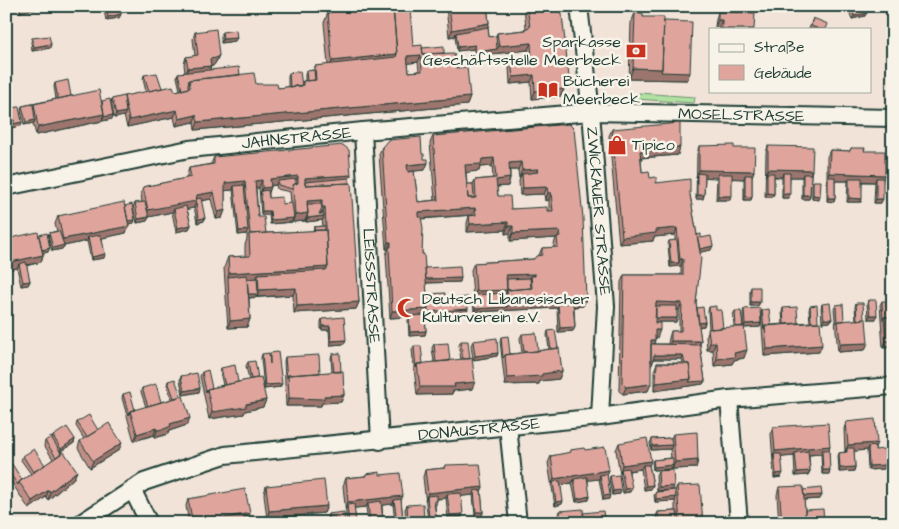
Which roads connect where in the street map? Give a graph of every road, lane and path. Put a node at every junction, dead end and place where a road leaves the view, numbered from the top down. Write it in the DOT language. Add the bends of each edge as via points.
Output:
graph roads {
  1 [pos="579,6"];
  2 [pos="591,112"];
  3 [pos="893,118"];
  4 [pos="362,131"];
  5 [pos="6,187"];
  6 [pos="893,386"];
  7 [pos="730,399"];
  8 [pos="600,417"];
  9 [pos="508,426"];
  10 [pos="380,441"];
  11 [pos="132,489"];
  12 [pos="81,523"];
  13 [pos="149,523"];
  14 [pos="518,523"];
  15 [pos="739,523"];
  1 -- 2 [label="street, ZWICKAUER STRASSE"];
  2 -- 3 [label="street, MOSELSTRASSE"];
  2 -- 4 [label="street, JAHNSTRASSE"];
  2 -- 8 [label="street, ZWICKAUER STRASSE" via="606,306"];
  4 -- 5 [label="street, JAHNSTRASSE" via="189,149"];
  4 -- 10 [label="street, LEISSSTRASSE"];
  6 -- 7 [label="street, DONAUSTRASSE"];
  7 -- 8 [label="street, DONAUSTRASSE"];
  7 -- 15 [label="street"];
  8 -- 9 [label="street, DONAUSTRASSE"];
  9 -- 10 [label="street, DONAUSTRASSE"];
  9 -- 14 [label="street"];
  10 -- 11 [label="street, DONAUSTRASSE" via="225,455"];
  11 -- 12 [label="street, DONAUSTRASSE"];
  11 -- 13 [label="street"];
}
